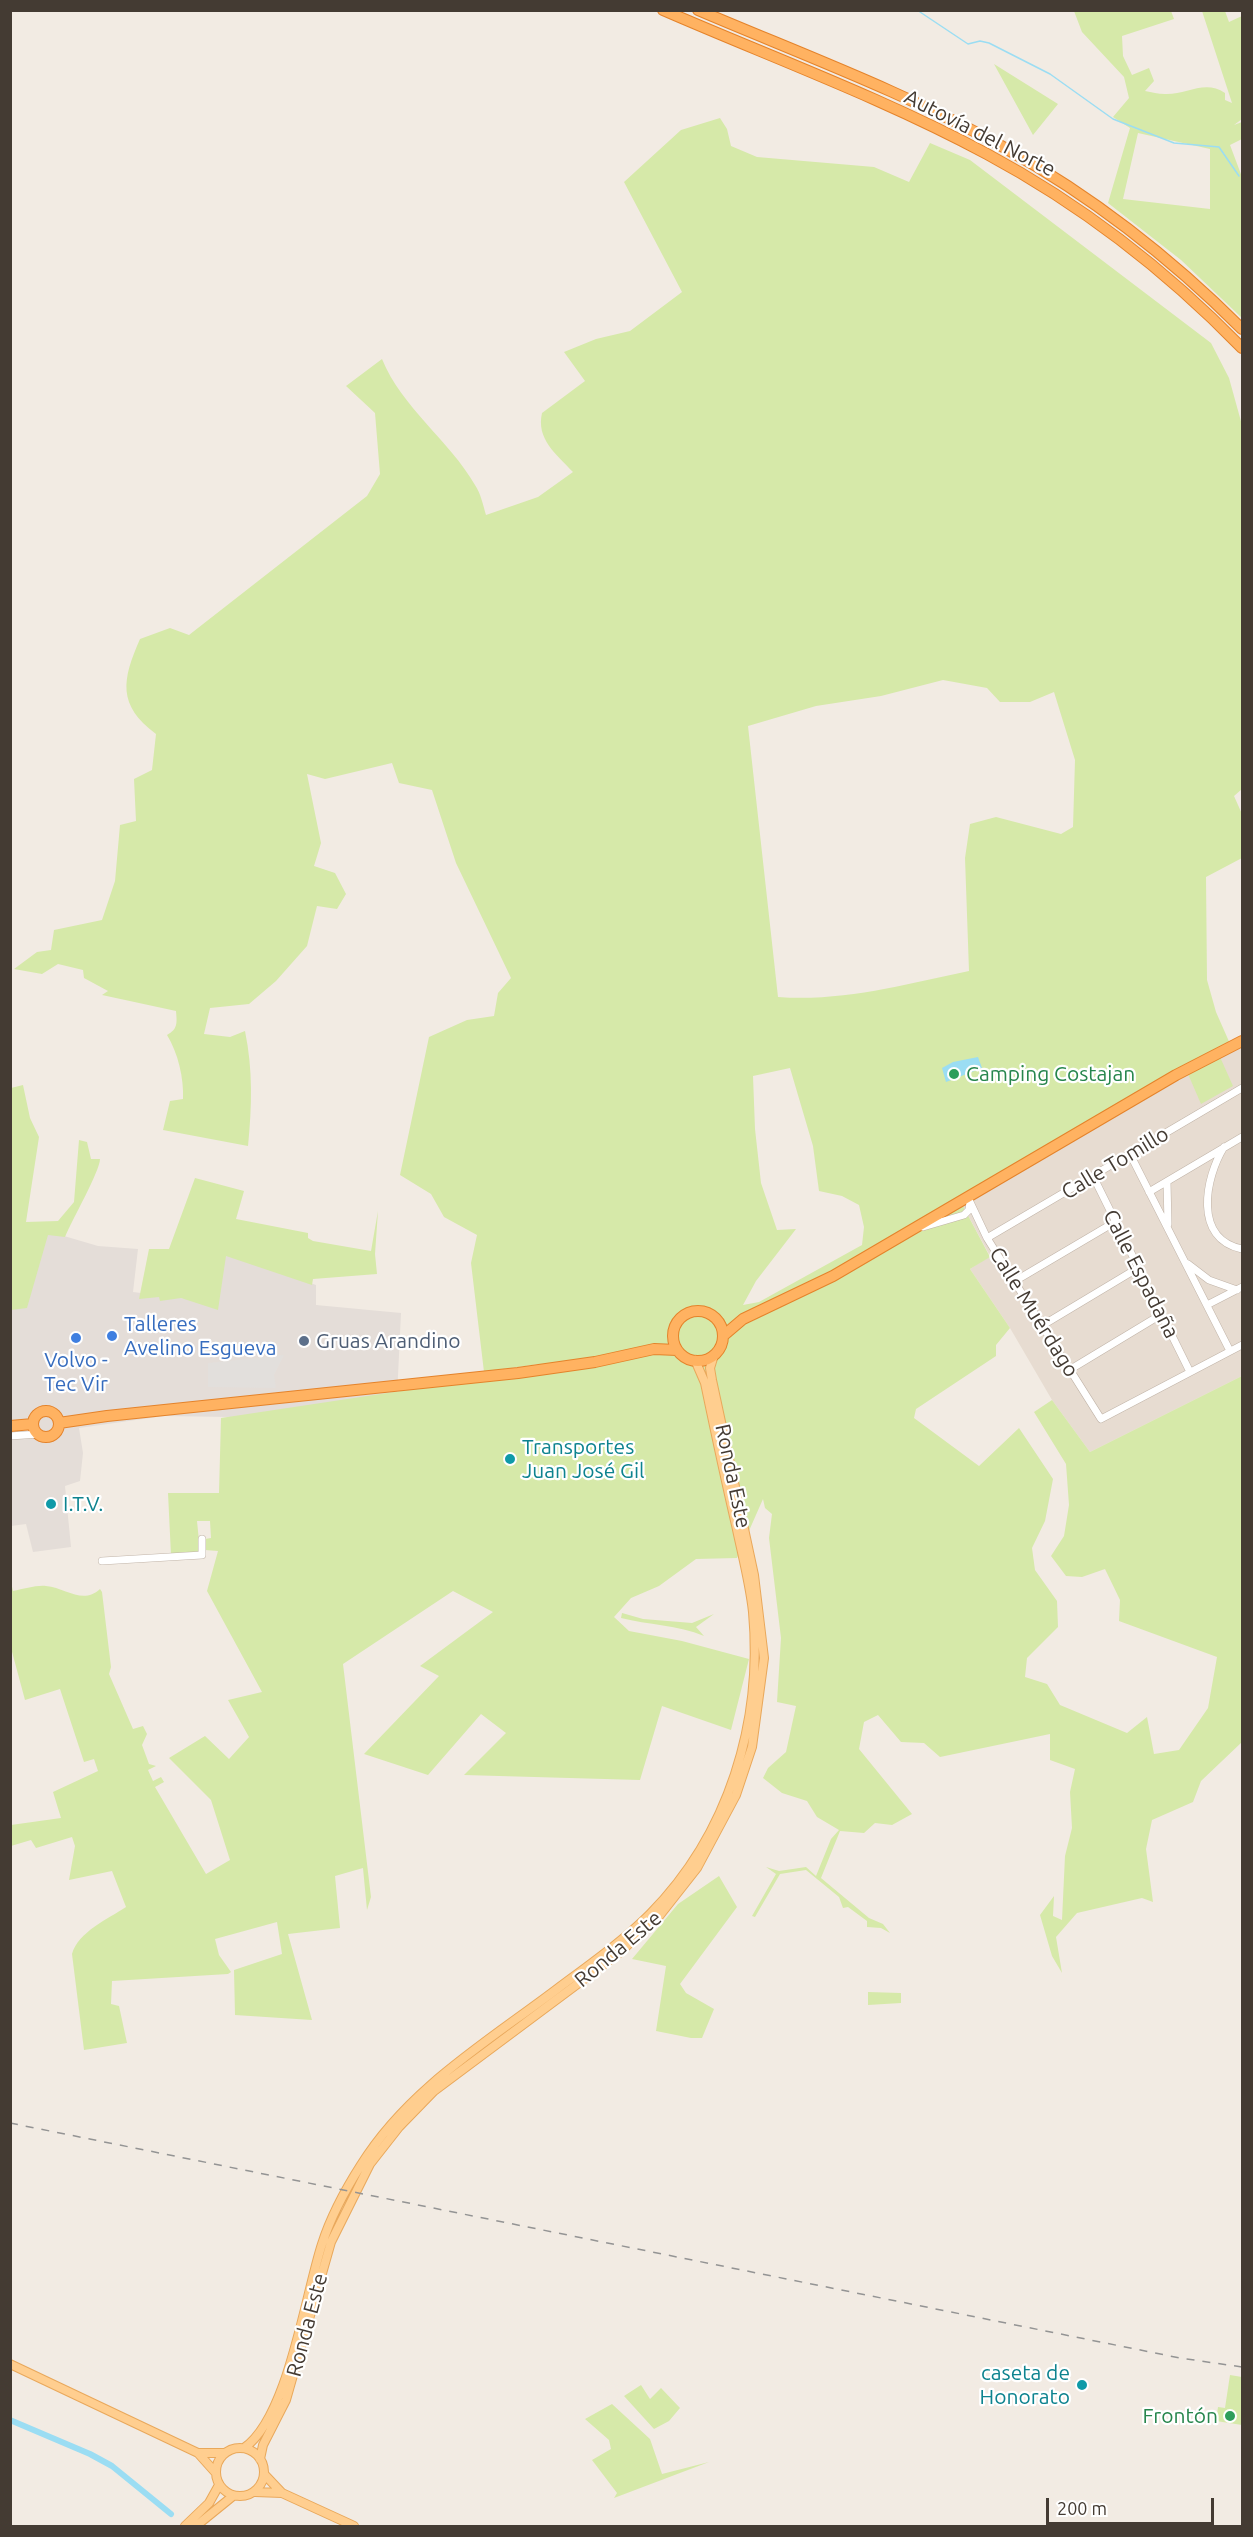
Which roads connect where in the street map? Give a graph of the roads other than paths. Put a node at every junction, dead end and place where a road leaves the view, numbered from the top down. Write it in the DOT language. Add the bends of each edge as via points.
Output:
graph roads {
  1 [pos="663,10"];
  2 [pos="698,10"];
  3 [pos="1242,329"];
  4 [pos="1242,348"];
  5 [pos="1242,1041"];
  6 [pos="1242,1088"];
  7 [pos="1242,1137"];
  8 [pos="1224,1148"];
  9 [pos="1130,1154"];
  10 [pos="1093,1176"];
  11 [pos="1167,1182"];
  12 [pos="1149,1192"];
  13 [pos="969,1200"];
  14 [pos="1115,1222"];
  15 [pos="1169,1232"];
  16 [pos="987,1238"];
  17 [pos="1242,1249"];
  18 [pos="1182,1258"];
  19 [pos="1138,1268"];
  20 [pos="1016,1281"];
  21 [pos="1240,1288"];
  22 [pos="1207,1305"];
  23 [pos="1162,1314"];
  24 [pos="716,1319"];
  25 [pos="743,1319"];
  26 [pos="1043,1324"];
  27 [pos="673,1332"];
  28 [pos="723,1336"];
  29 [pos="1242,1345"];
  30 [pos="654,1349"];
  31 [pos="677,1350"];
  32 [pos="1230,1351"];
  33 [pos="714,1355"];
  34 [pos="695,1360"];
  35 [pos="1071,1369"];
  36 [pos="1190,1372"];
  37 [pos="59,1423"];
  38 [pos="10,1426"];
  39 [pos="36,1429"];
  40 [pos="10,1437"];
  41 [pos="202,1539"];
  42 [pos="102,1561"];
  43 [pos="10,2364"];
  44 [pos="244,2448"];
  45 [pos="198,2453"];
  46 [pos="224,2453"];
  47 [pos="260,2459"];
  48 [pos="215,2472"];
  49 [pos="264,2474"];
  50 [pos="219,2485"];
  51 [pos="255,2492"];
  52 [pos="282,2493"];
  53 [pos="233,2496"];
  54 [pos="185,2526"];
  55 [pos="196,2526"];
  56 [pos="354,2526"];
  1 -- 4 [label="highway, Autovía del Norte" via="913,118 1006,164 1143,256"];
  2 -- 3 [label="highway, Autovía del Norte" via="948,119 1029,162 1146,241"];
  5 -- 13 [label="highway" via="1176,1075"];
  6 -- 9 [label="street, Calle Tomillo"];
  7 -- 8 [label="street"];
  8 -- 11 [label="street"];
  8 -- 17 [label="street" via="1210,1178 1208,1214 1221,1238"];
  9 -- 10 [label="street, Calle Tomillo"];
  9 -- 12 [label="street"];
  10 -- 14 [label="street, Calle Espadaña"];
  10 -- 16 [label="street, Calle Tomillo"];
  11 -- 12 [label="street"];
  11 -- 15 [label="street"];
  12 -- 15 [label="street"];
  13 -- 16 [label="street, Calle Muérdago"];
  13 -- 25 [label="highway" via="805,1291"];
  14 -- 19 [label="street, Calle Espadaña"];
  14 -- 20 [label="street"];
  15 -- 18 [label="street"];
  16 -- 20 [label="street, Calle Muérdago"];
  18 -- 21 [label="street" via="1209,1280"];
  18 -- 22 [label="street"];
  19 -- 23 [label="street, Calle Espadaña"];
  19 -- 26 [label="street"];
  20 -- 26 [label="street, Calle Muérdago"];
  21 -- 22 [label="street"];
  22 -- 32 [label="street"];
  23 -- 35 [label="street"];
  23 -- 36 [label="street, Calle Espadaña"];
  24 -- 25 [label="highway"];
  24 -- 27 [label="highway" via="705,1312 691,1312 679,1319"];
  24 -- 28 [label="highway"];
  25 -- 28 [label="highway"];
  26 -- 35 [label="street, Calle Muérdago"];
  27 -- 30 [label="highway"];
  27 -- 31 [label="highway"];
  28 -- 33 [label="highway"];
  29 -- 32 [label="street"];
  30 -- 31 [label="highway"];
  30 -- 37 [label="highway" via="585,1364 493,1376"];
  31 -- 34 [label="highway"];
  32 -- 36 [label="street"];
  33 -- 34 [label="highway"];
  33 -- 47 [label="main road, Ronda Este" via="710,1368 754,1575 764,1658 752,1747 736,1795 698,1868 660,1915 619,1953 434,2091 370,2164 331,2242 286,2400"];
  34 -- 44 [label="main road, Ronda Este" via="705,1383 753,1610 756,1659 752,1703 744,1749 729,1794 690,1865 653,1911 614,1947 429,2085 377,2141 341,2198 323,2240 273,2410 255,2439"];
  35 -- 36 [label="street, Calle Muérdago" via="1101,1419"];
  37 -- 39 [label="highway" via="52,1435"];
  37 -- 39 [label="highway" via="54,1413 46,1410 36,1415"];
  38 -- 39 [label="highway"];
  39 -- 40 [label="street"];
  41 -- 42 [label="street" via="202,1555"];
  43 -- 45 [label="main road"];
  44 -- 46 [label="main road"];
  44 -- 47 [label="main road"];
  45 -- 46 [label="main road"];
  45 -- 48 [label="main road"];
  46 -- 48 [label="main road"];
  47 -- 49 [label="main road"];
  48 -- 50 [label="main road"];
  49 -- 51 [label="main road"];
  49 -- 52 [label="main road"];
  50 -- 53 [label="main road"];
  50 -- 54 [label="main road" via="209,2503"];
  51 -- 52 [label="main road"];
  51 -- 53 [label="main road"];
  52 -- 56 [label="main road"];
  53 -- 55 [label="main road"];
}
